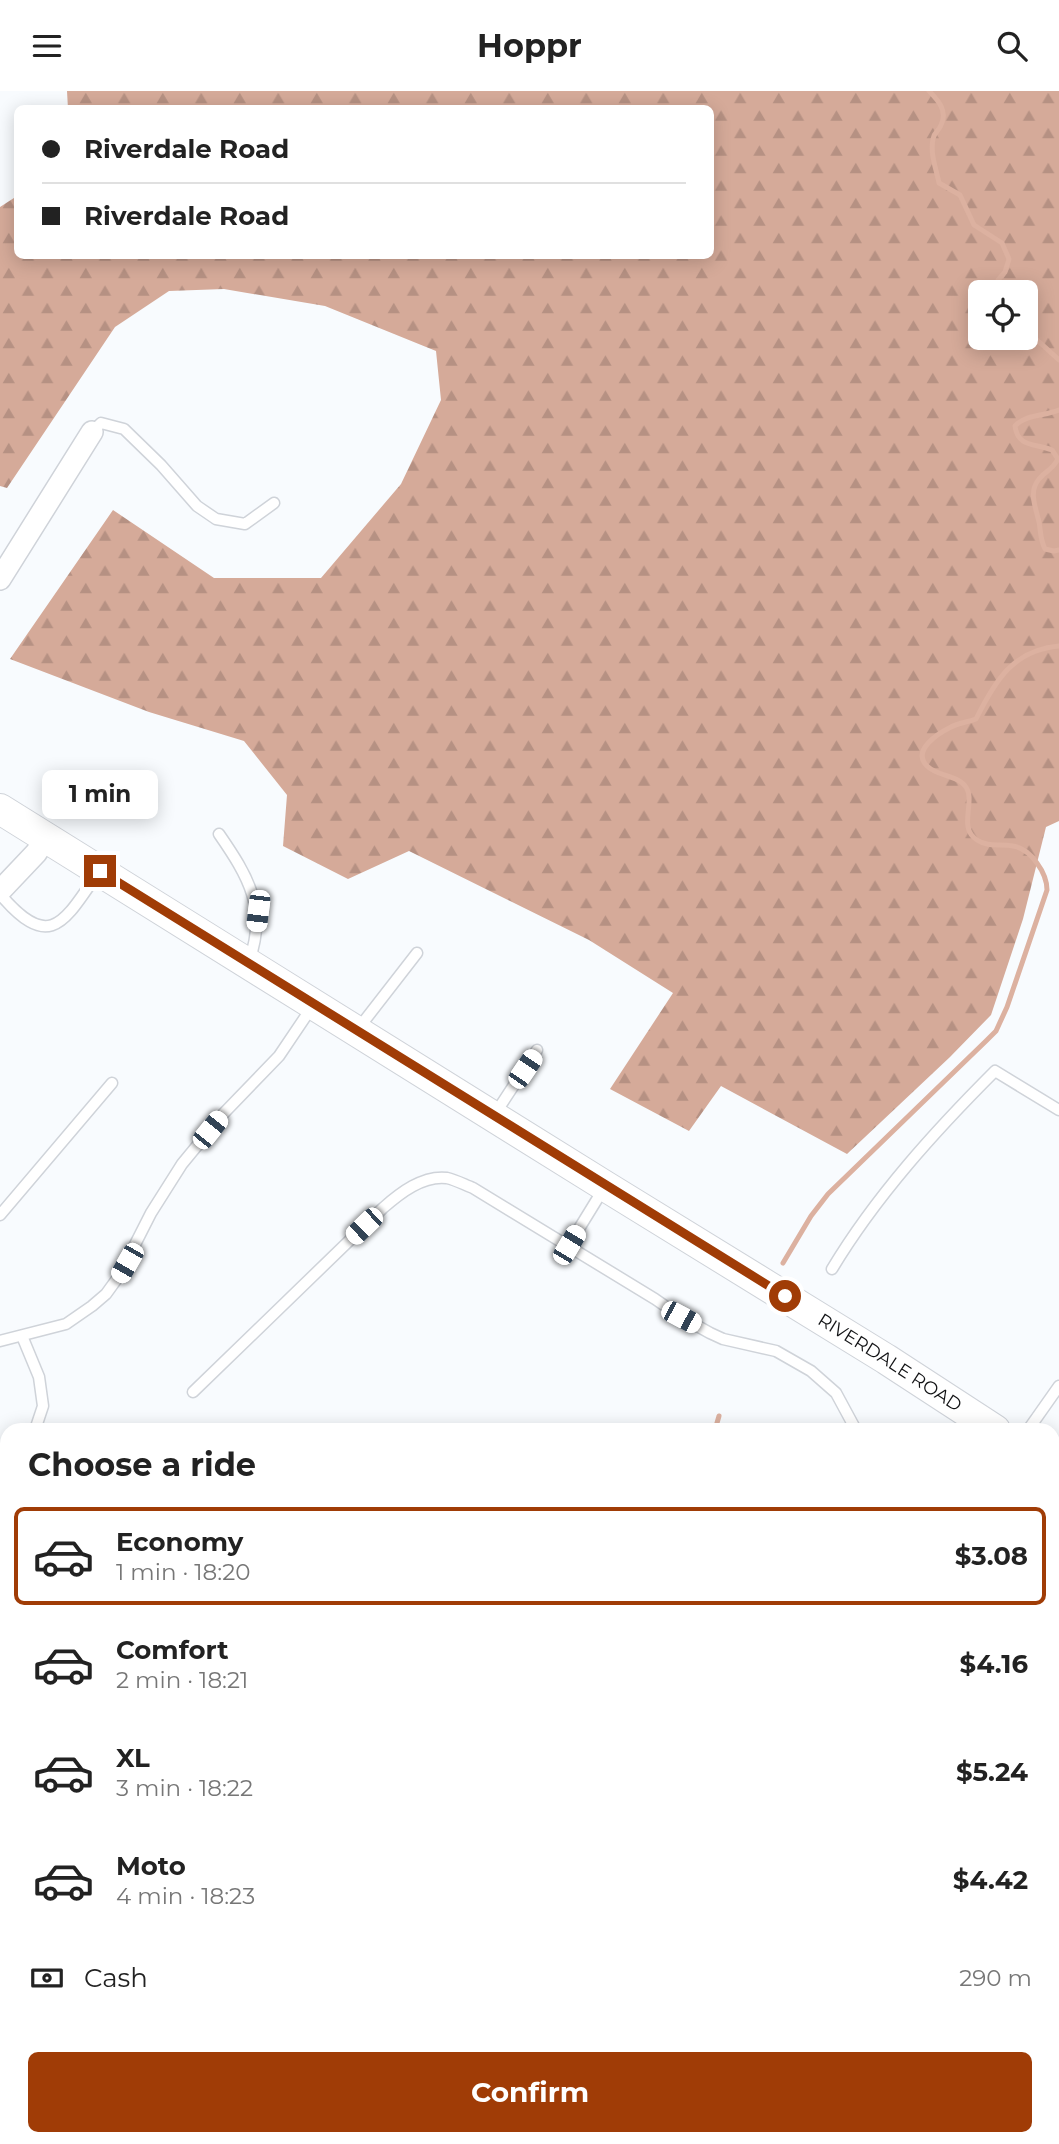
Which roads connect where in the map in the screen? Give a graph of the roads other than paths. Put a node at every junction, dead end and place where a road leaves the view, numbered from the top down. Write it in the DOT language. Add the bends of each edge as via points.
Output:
graph roads {
  1 [pos="92,432"];
  2 [pos="274,502"];
  3 [pos="0,579"];
  4 [pos="0,809"];
  5 [pos="219,834"];
  6 [pos="46,838"];
  7 [pos="100,871"];
  8 [pos="0,892"];
  9 [pos="417,953"];
  10 [pos="248,964"];
  11 [pos="314,1004"];
  12 [pos="356,1031"];
  13 [pos="537,1051"];
  14 [pos="112,1083"];
  15 [pos="1059,1110"];
  16 [pos="494,1117"];
  17 [pos="605,1186"];
  18 [pos="0,1215"];
  19 [pos="569,1245"];
  20 [pos="832,1269"];
  21 [pos="22,1336"];
  22 [pos="0,1341"];
  23 [pos="1059,1386"];
  24 [pos="193,1392"];
  25 [pos="37,1423"];
  26 [pos="852,1423"];
  27 [pos="984,1423"];
  28 [pos="1033,1423"];
  1 -- 2 [label="lane" via="101,423 124,429 197,506 216,519 245,524"];
  1 -- 3 [label="street"];
  4 -- 6 [label="main road, RIVERDALE ROAD"];
  5 -- 10 [label="lane" via="243,869 258,911"];
  6 -- 7 [label="main road, RIVERDALE ROAD"];
  6 -- 8 [label="street"];
  7 -- 8 [label="lane" via="68,916 49,928 29,922"];
  7 -- 10 [label="main road, RIVERDALE ROAD"];
  9 -- 12 [label="lane"];
  10 -- 11 [label="main road, RIVERDALE ROAD"];
  11 -- 12 [label="main road, RIVERDALE ROAD"];
  11 -- 21 [label="lane" via="279,1056 182,1164 106,1294 66,1324"];
  12 -- 16 [label="main road, RIVERDALE ROAD"];
  13 -- 16 [label="lane"];
  14 -- 18 [label="lane"];
  15 -- 20 [label="lane" via="995,1071 879,1200"];
  16 -- 17 [label="main road, RIVERDALE ROAD"];
  17 -- 19 [label="lane"];
  17 -- 27 [label="main road, RIVERDALE ROAD"];
  19 -- 24 [label="lane" via="448,1178 412,1186 383,1208"];
  19 -- 26 [label="lane" via="710,1333 776,1351 811,1371 836,1393"];
  21 -- 22 [label="lane"];
  21 -- 25 [label="lane" via="39,1377 43,1406"];
  23 -- 28 [label="lane"];
}
